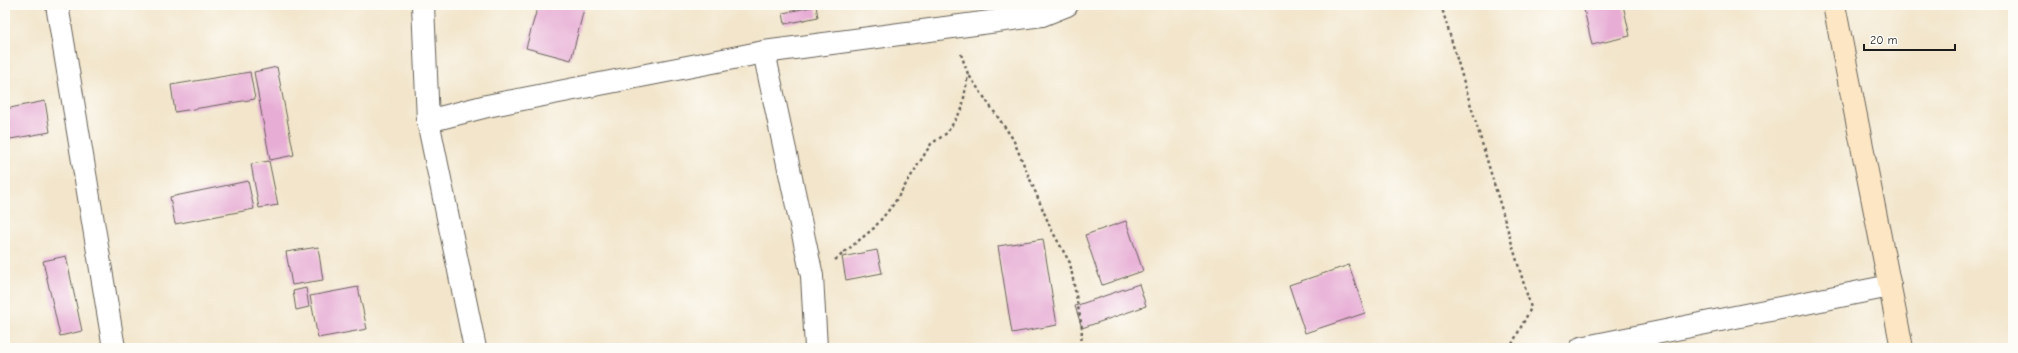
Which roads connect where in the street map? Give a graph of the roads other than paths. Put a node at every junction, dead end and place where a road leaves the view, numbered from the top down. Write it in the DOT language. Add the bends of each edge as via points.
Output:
graph roads {
  1 [pos="57,5"];
  2 [pos="423,5"];
  3 [pos="1067,5"];
  4 [pos="1834,5"];
  5 [pos="764,52"];
  6 [pos="428,121"];
  7 [pos="1890,286"];
  8 [pos="114,348"];
  9 [pos="474,348"];
  10 [pos="816,348"];
  11 [pos="1581,348"];
  12 [pos="1902,348"];
  1 -- 8 [label="street"];
  2 -- 6 [label="street"];
  3 -- 5 [label="street" via="1042,15"];
  4 -- 7 [label="main road"];
  5 -- 6 [label="street" via="487,106"];
  5 -- 10 [label="street" via="812,276"];
  6 -- 9 [label="street"];
  7 -- 11 [label="street"];
  7 -- 12 [label="main road"];
}
